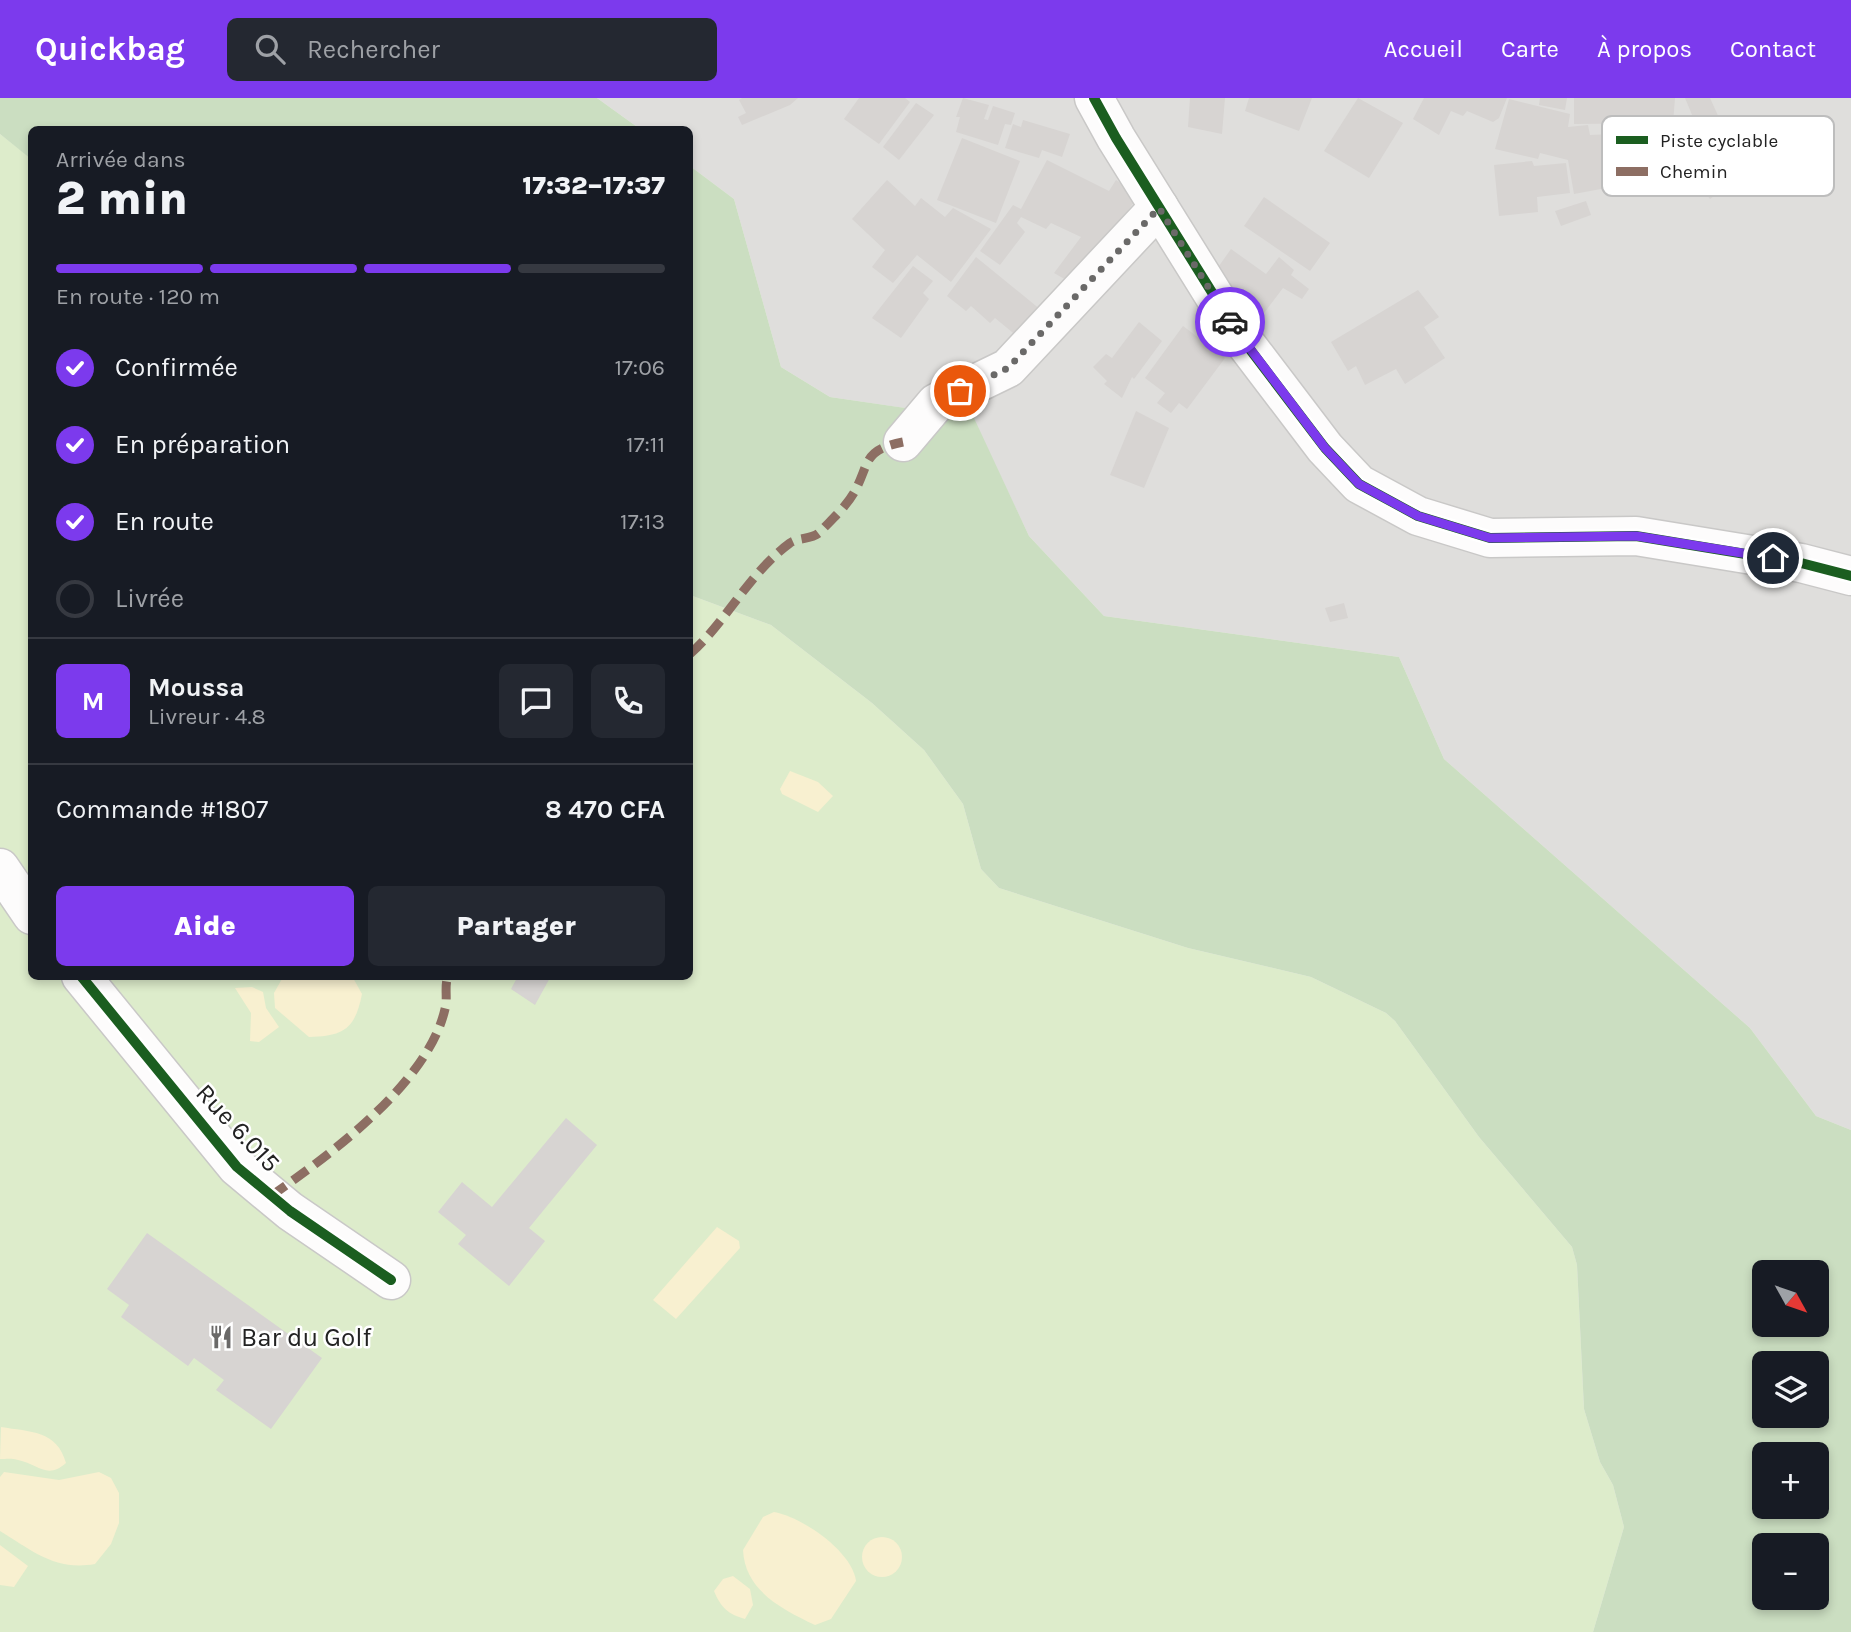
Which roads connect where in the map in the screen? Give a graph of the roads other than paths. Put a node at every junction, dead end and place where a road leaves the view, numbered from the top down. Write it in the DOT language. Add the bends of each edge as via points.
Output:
graph roads {
  1 [pos="1094,98"];
  2 [pos="1159,208"];
  3 [pos="903,442"];
  4 [pos="1851,576"];
  5 [pos="0,868"];
  6 [pos="28,909"];
  7 [pos="84,980"];
  8 [pos="391,1280"];
  1 -- 2 [label="street"];
  2 -- 3 [label="street" via="1008,368 936,403"];
  2 -- 4 [label="street" via="1236,331 1325,448 1359,484 1418,516 1490,538 1636,536 1801,563"];
  5 -- 6 [label="street"];
  7 -- 8 [label="street, Rue 6.015" via="237,1167 290,1211"];
}
